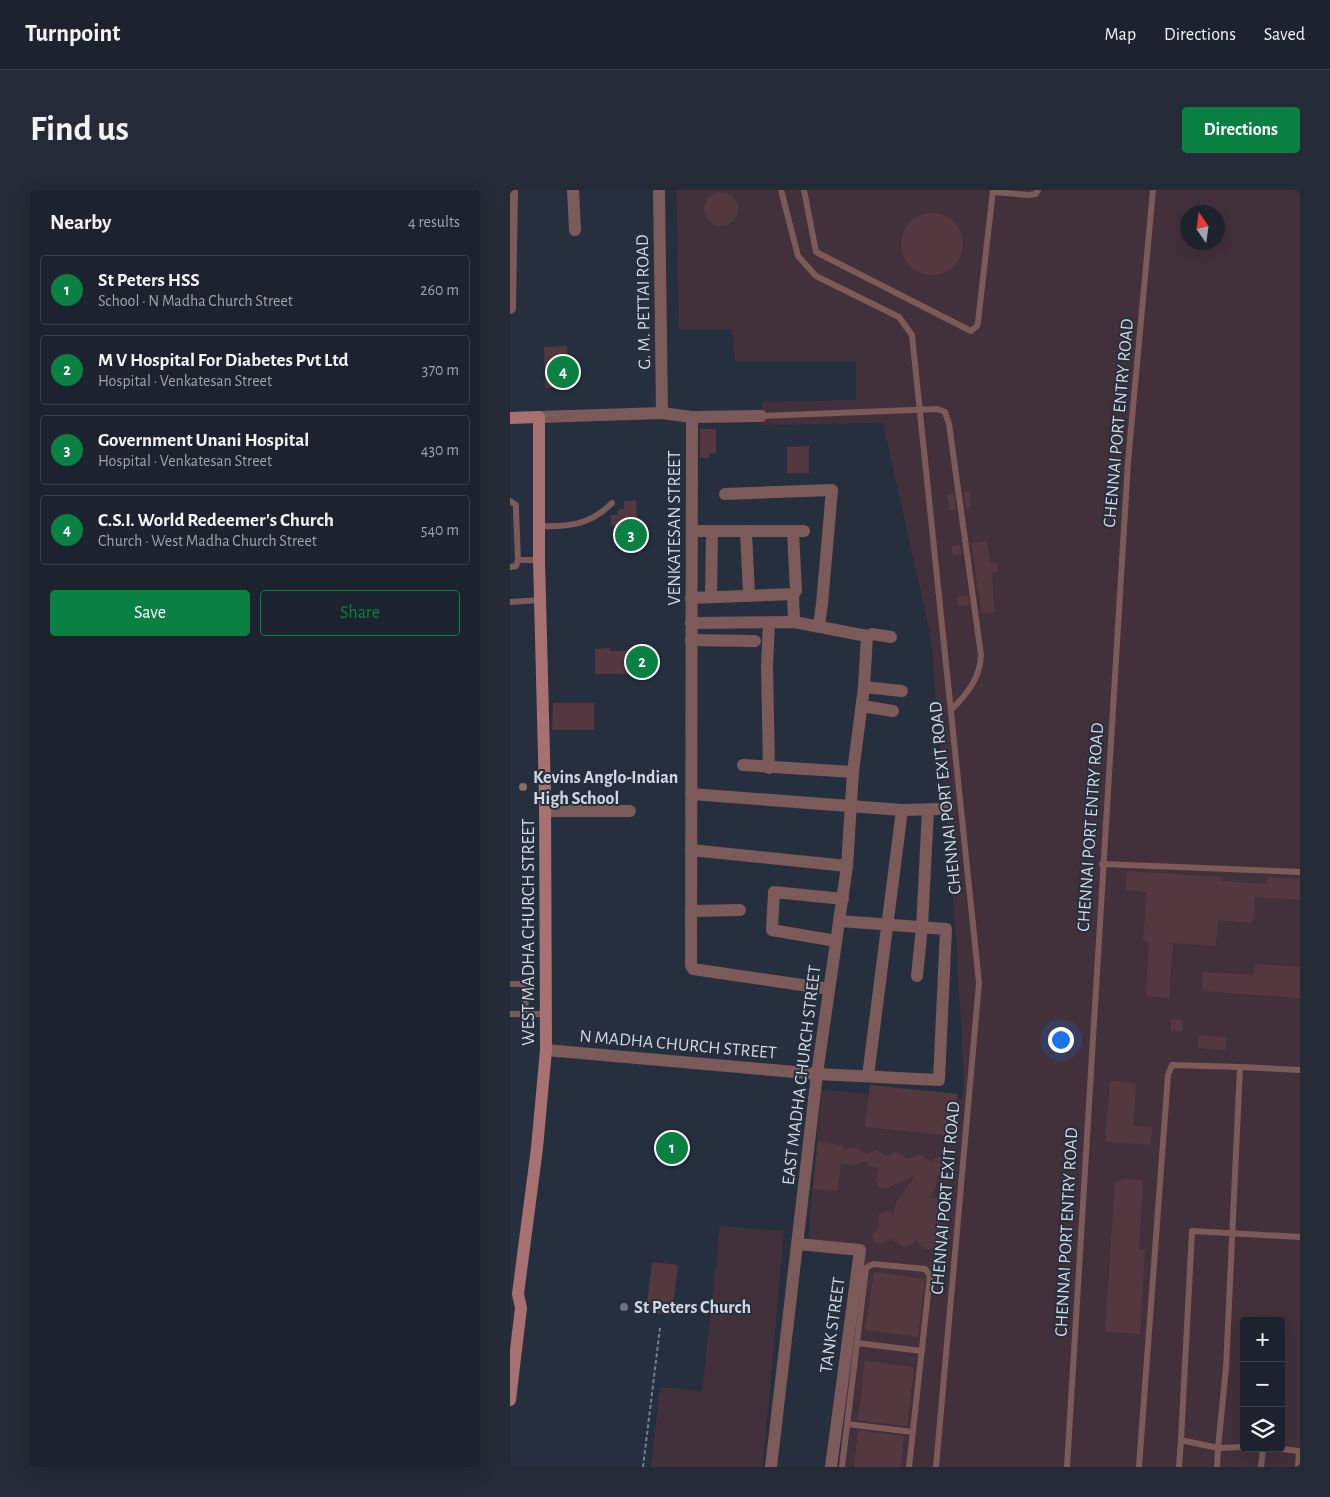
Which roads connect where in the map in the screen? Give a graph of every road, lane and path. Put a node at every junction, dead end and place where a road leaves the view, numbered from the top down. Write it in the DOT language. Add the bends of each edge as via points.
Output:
graph roads {
  1 [pos="512,190"];
  2 [pos="573,190"];
  3 [pos="659,190"];
  4 [pos="781,190"];
  5 [pos="804,190"];
  6 [pos="1038,190"];
  7 [pos="1153,190"];
  8 [pos="993,191"];
  9 [pos="575,230"];
  10 [pos="510,308"];
  11 [pos="920,410"];
  12 [pos="662,413"];
  13 [pos="761,416"];
  14 [pos="539,417"];
  15 [pos="692,417"];
  16 [pos="510,418"];
  17 [pos="725,494"];
  18 [pos="510,501"];
  19 [pos="612,503"];
  20 [pos="539,526"];
  21 [pos="692,531"];
  22 [pos="712,532"];
  23 [pos="746,532"];
  24 [pos="518,560"];
  25 [pos="539,560"];
  26 [pos="510,567"];
  27 [pos="749,594"];
  28 [pos="793,594"];
  29 [pos="711,597"];
  30 [pos="692,598"];
  31 [pos="541,600"];
  32 [pos="510,602"];
  33 [pos="794,622"];
  34 [pos="691,623"];
  35 [pos="769,623"];
  36 [pos="818,625"];
  37 [pos="867,636"];
  38 [pos="891,637"];
  39 [pos="691,640"];
  40 [pos="755,641"];
  41 [pos="864,687"];
  42 [pos="902,691"];
  43 [pos="862,706"];
  44 [pos="951,710"];
  45 [pos="893,711"];
  46 [pos="744,765"];
  47 [pos="769,768"];
  48 [pos="853,772"];
  49 [pos="691,794"];
  50 [pos="850,806"];
  51 [pos="943,809"];
  52 [pos="902,810"];
  53 [pos="928,810"];
  54 [pos="545,811"];
  55 [pos="630,811"];
  56 [pos="691,850"];
  57 [pos="1102,864"];
  58 [pos="847,866"];
  59 [pos="1300,872"];
  60 [pos="842,899"];
  61 [pos="740,910"];
  62 [pos="691,912"];
  63 [pos="840,922"];
  64 [pos="889,924"];
  65 [pos="922,927"];
  66 [pos="836,941"];
  67 [pos="917,976"];
  68 [pos="510,984"];
  69 [pos="829,988"];
  70 [pos="510,1014"];
  71 [pos="526,1014"];
  72 [pos="545,1014"];
  73 [pos="546,1050"];
  74 [pos="1240,1067"];
  75 [pos="1300,1070"];
  76 [pos="817,1074"];
  77 [pos="868,1076"];
  78 [pos="1232,1234"];
  79 [pos="1300,1237"];
  80 [pos="798,1244"];
  81 [pos="514,1294"];
  82 [pos="510,1306"];
  83 [pos="660,1328"];
  84 [pos="514,1332"];
  85 [pos="857,1343"];
  86 [pos="922,1351"];
  87 [pos="510,1400"];
  88 [pos="847,1424"];
  89 [pos="912,1432"];
  90 [pos="1181,1440"];
  91 [pos="1300,1441"];
  92 [pos="1240,1447"];
  93 [pos="1218,1448"];
  94 [pos="1285,1449"];
  95 [pos="1300,1451"];
  96 [pos="1263,1452"];
  97 [pos="643,1467"];
  98 [pos="771,1467"];
  99 [pos="831,1467"];
  100 [pos="842,1467"];
  101 [pos="908,1467"];
  102 [pos="936,1467"];
  103 [pos="1067,1467"];
  104 [pos="1139,1467"];
  105 [pos="1179,1467"];
  106 [pos="1217,1467"];
  107 [pos="1261,1467"];
  108 [pos="1298,1467"];
  1 -- 10 [label="street"];
  2 -- 9 [label="street"];
  3 -- 12 [label="street, G. M. PETTAI ROAD"];
  4 -- 11 [label="lane, CHENNAI PORT EXIT ROAD" via="798,256 816,276 899,317 912,335"];
  5 -- 8 [label="lane" via="816,252 971,331 978,322"];
  6 -- 8 [label="lane" via="1029,196"];
  7 -- 57 [label="lane, CHENNAI PORT ENTRY ROAD" via="1127,472"];
  11 -- 13 [label="lane"];
  11 -- 44 [label="lane, CHENNAI PORT EXIT ROAD"];
  11 -- 44 [label="lane" via="941,410 948,417 981,655 972,686"];
  12 -- 14 [label="street"];
  12 -- 15 [label="street"];
  13 -- 15 [label="street"];
  14 -- 16 [label="main road"];
  14 -- 20 [label="main road, WEST MADHA CHURCH STREET"];
  15 -- 21 [label="street, VENKATESAN STREET"];
  17 -- 36 [label="street" via="832,490"];
  18 -- 24 [label="lane" via="516,505"];
  19 -- 20 [label="lane" via="582,524"];
  20 -- 25 [label="main road, WEST MADHA CHURCH STREET"];
  21 -- 22 [label="street"];
  21 -- 30 [label="street, VENKATESAN STREET"];
  22 -- 23 [label="street"];
  22 -- 29 [label="street"];
  23 -- 27 [label="street"];
  23 -- 28 [label="street" via="799,531 796,591"];
  24 -- 25 [label="lane"];
  24 -- 26 [label="lane" via="516,566"];
  25 -- 31 [label="main road, WEST MADHA CHURCH STREET"];
  27 -- 28 [label="street"];
  27 -- 29 [label="street"];
  28 -- 33 [label="street"];
  29 -- 30 [label="street"];
  30 -- 34 [label="street, VENKATESAN STREET"];
  31 -- 32 [label="lane"];
  31 -- 54 [label="main road, WEST MADHA CHURCH STREET"];
  33 -- 35 [label="street"];
  33 -- 36 [label="street"];
  34 -- 35 [label="street"];
  34 -- 39 [label="street, VENKATESAN STREET"];
  35 -- 47 [label="street"];
  36 -- 37 [label="street"];
  37 -- 38 [label="street"];
  37 -- 41 [label="street, EAST MADHA CHURCH STREET"];
  39 -- 40 [label="street"];
  39 -- 49 [label="street, VENKATESAN STREET"];
  41 -- 42 [label="street"];
  41 -- 43 [label="street, EAST MADHA CHURCH STREET"];
  43 -- 45 [label="street"];
  43 -- 48 [label="street, EAST MADHA CHURCH STREET"];
  44 -- 102 [label="lane, CHENNAI PORT EXIT ROAD" via="979,983"];
  46 -- 47 [label="street"];
  47 -- 48 [label="street"];
  48 -- 50 [label="street, EAST MADHA CHURCH STREET"];
  49 -- 50 [label="street"];
  49 -- 56 [label="street, VENKATESAN STREET"];
  50 -- 52 [label="street"];
  50 -- 58 [label="street, EAST MADHA CHURCH STREET"];
  51 -- 53 [label="street"];
  52 -- 53 [label="street"];
  52 -- 64 [label="street"];
  53 -- 65 [label="street"];
  54 -- 55 [label="street"];
  54 -- 72 [label="main road, WEST MADHA CHURCH STREET"];
  56 -- 58 [label="street"];
  56 -- 62 [label="street, VENKATESAN STREET"];
  57 -- 59 [label="lane"];
  57 -- 103 [label="lane, CHENNAI PORT ENTRY ROAD"];
  58 -- 60 [label="street, EAST MADHA CHURCH STREET"];
  60 -- 63 [label="street, EAST MADHA CHURCH STREET"];
  60 -- 66 [label="street" via="774,892 772,930"];
  61 -- 62 [label="street"];
  62 -- 69 [label="street, VENKATESAN STREET" via="693,969"];
  63 -- 64 [label="street, N MADHA CHURCH STREET"];
  63 -- 66 [label="street, EAST MADHA CHURCH STREET"];
  64 -- 65 [label="street, N MADHA CHURCH STREET"];
  64 -- 77 [label="street"];
  65 -- 67 [label="street"];
  65 -- 77 [label="street, N MADHA CHURCH STREET" via="946,929 939,1080"];
  66 -- 69 [label="street, EAST MADHA CHURCH STREET"];
  68 -- 71 [label="lane" via="524,985"];
  69 -- 76 [label="street, EAST MADHA CHURCH STREET"];
  70 -- 71 [label="lane"];
  71 -- 72 [label="lane"];
  72 -- 73 [label="main road, WEST MADHA CHURCH STREET"];
  73 -- 76 [label="street, N MADHA CHURCH STREET"];
  73 -- 81 [label="main road, WEST MADHA CHURCH STREET" via="537,1148"];
  74 -- 75 [label="lane"];
  74 -- 78 [label="lane"];
  74 -- 104 [label="lane" via="1172,1065 1168,1075"];
  76 -- 77 [label="street, N MADHA CHURCH STREET"];
  76 -- 80 [label="street, EAST MADHA CHURCH STREET"];
  78 -- 79 [label="lane"];
  78 -- 90 [label="lane" via="1192,1231"];
  78 -- 93 [label="lane" via="1226,1368"];
  80 -- 98 [label="street, EAST MADHA CHURCH STREET"];
  80 -- 99 [label="street, TANK STREET" via="860,1250"];
  81 -- 82 [label="main road, WEST MADHA CHURCH STREET"];
  81 -- 84 [label="main road, WEST MADHA CHURCH STREET" via="521,1308"];
  83 -- 97 [label="path"];
  84 -- 87 [label="main road, WEST MADHA CHURCH STREET"];
  85 -- 86 [label="lane"];
  85 -- 86 [label="lane" via="866,1268 873,1264 925,1269 930,1275"];
  85 -- 88 [label="lane"];
  86 -- 89 [label="lane"];
  88 -- 89 [label="lane"];
  88 -- 100 [label="lane"];
  89 -- 101 [label="lane"];
  90 -- 93 [label="lane"];
  90 -- 105 [label="lane"];
  91 -- 95 [label="lane"];
  92 -- 93 [label="lane"];
  93 -- 106 [label="lane"];
  94 -- 95 [label="lane"];
  95 -- 108 [label="lane"];
  96 -- 107 [label="lane"];
}
